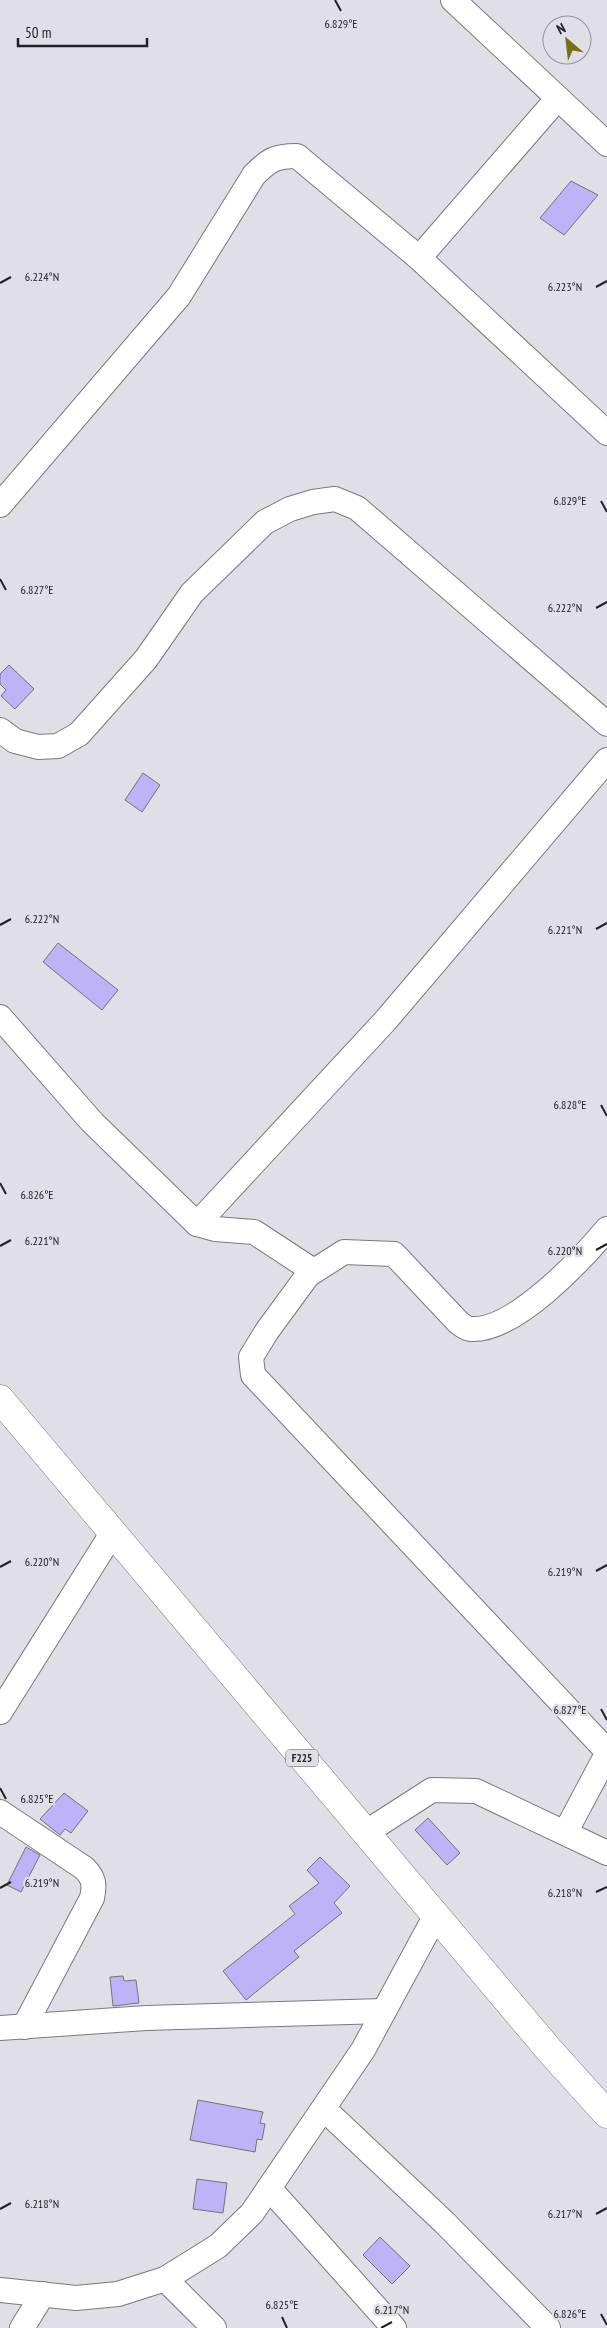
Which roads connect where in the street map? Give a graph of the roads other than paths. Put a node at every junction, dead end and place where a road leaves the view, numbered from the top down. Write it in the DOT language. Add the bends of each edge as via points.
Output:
graph roads {
  1 [pos="453,0"];
  2 [pos="558,98"];
  3 [pos="607,144"];
  4 [pos="420,258"];
  5 [pos="607,433"];
  6 [pos="0,505"];
  7 [pos="607,724"];
  8 [pos="0,730"];
  9 [pos="607,760"];
  10 [pos="0,1017"];
  11 [pos="197,1224"];
  12 [pos="607,1229"];
  13 [pos="308,1275"];
  14 [pos="0,1400"];
  15 [pos="113,1532"];
  16 [pos="0,1712"];
  17 [pos="607,1753"];
  18 [pos="0,1812"];
  19 [pos="365,1833"];
  20 [pos="565,1833"];
  21 [pos="607,1853"];
  22 [pos="436,1915"];
  23 [pos="384,2011"];
  24 [pos="24,2027"];
  25 [pos="0,2028"];
  26 [pos="324,2109"];
  27 [pos="607,2114"];
  28 [pos="269,2188"];
  29 [pos="165,2279"];
  30 [pos="0,2290"];
  31 [pos="43,2294"];
  32 [pos="22,2328"];
  33 [pos="214,2328"];
  34 [pos="394,2328"];
  35 [pos="548,2328"];
  1 -- 2 [label="street"];
  2 -- 3 [label="street"];
  2 -- 4 [label="street"];
  4 -- 5 [label="street"];
  4 -- 6 [label="street" via="297,156 280,156 266,162 254,175 178,296"];
  7 -- 8 [label="street" via="357,508 335,499 290,509 265,522 192,593 146,660 79,734 58,746 38,747 15,740"];
  9 -- 11 [label="street" via="386,1020"];
  10 -- 11 [label="street" via="92,1122"];
  11 -- 13 [label="street" via="254,1232 307,1266"];
  12 -- 13 [label="street" via="584,1257 543,1294 485,1328 469,1329 458,1322 394,1254 344,1252"];
  13 -- 17 [label="street" via="251,1357 252,1375"];
  14 -- 15 [label="main road, F225"];
  15 -- 16 [label="street"];
  15 -- 19 [label="main road, F225"];
  17 -- 20 [label="street"];
  18 -- 24 [label="street" via="84,1868 92,1876 95,1886 92,1898"];
  19 -- 20 [label="street" via="432,1790 476,1791"];
  19 -- 22 [label="main road, F225"];
  20 -- 21 [label="street"];
  22 -- 23 [label="street"];
  22 -- 27 [label="main road, F225"];
  23 -- 24 [label="street" via="146,2018"];
  23 -- 26 [label="street"];
  24 -- 25 [label="street"];
  26 -- 28 [label="street"];
  26 -- 35 [label="street"];
  28 -- 29 [label="street" via="252,2213 218,2246"];
  28 -- 34 [label="street"];
  29 -- 31 [label="street" via="118,2294 76,2298"];
  29 -- 33 [label="street"];
  30 -- 31 [label="street"];
  31 -- 32 [label="street"];
}
